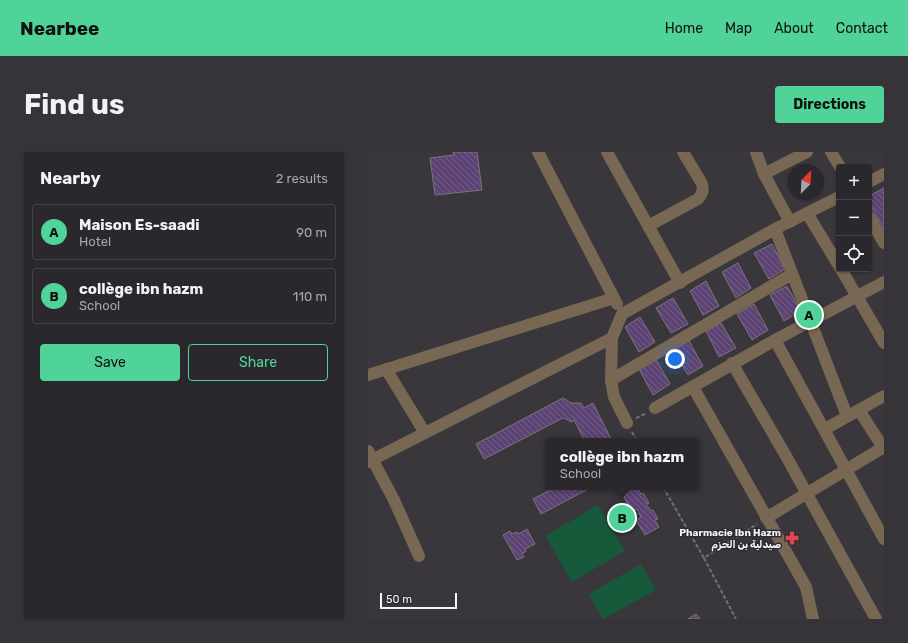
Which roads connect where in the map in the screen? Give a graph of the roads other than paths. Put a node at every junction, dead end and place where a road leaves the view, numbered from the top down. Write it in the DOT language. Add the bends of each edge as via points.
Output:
graph roads {
  1 [pos="538,152"];
  2 [pos="607,152"];
  3 [pos="683,152"];
  4 [pos="756,152"];
  5 [pos="807,152"];
  6 [pos="831,152"];
  7 [pos="838,164"];
  8 [pos="764,174"];
  9 [pos="884,174"];
  10 [pos="872,180"];
  11 [pos="836,198"];
  12 [pos="807,213"];
  13 [pos="790,222"];
  14 [pos="872,222"];
  15 [pos="648,226"];
  16 [pos="775,229"];
  17 [pos="884,243"];
  18 [pos="836,261"];
  19 [pos="843,272"];
  20 [pos="792,274"];
  21 [pos="884,282"];
  22 [pos="680,283"];
  23 [pos="857,296"];
  24 [pos="614,298"];
  25 [pos="622,314"];
  26 [pos="811,321"];
  27 [pos="612,338"];
  28 [pos="775,340"];
  29 [pos="884,343"];
  30 [pos="732,363"];
  31 [pos="386,369"];
  32 [pos="368,375"];
  33 [pos="611,380"];
  34 [pos="693,387"];
  35 [pos="884,396"];
  36 [pos="654,408"];
  37 [pos="859,410"];
  38 [pos="847,416"];
  39 [pos="627,424"];
  40 [pos="825,429"];
  41 [pos="424,433"];
  42 [pos="884,448"];
  43 [pos="370,458"];
  44 [pos="846,470"];
  45 [pos="806,493"];
  46 [pos="766,518"];
  47 [pos="884,539"];
  48 [pos="419,556"];
  49 [pos="813,619"];
  50 [pos="876,619"];
  1 -- 24 [label="street"];
  2 -- 15 [label="street"];
  3 -- 15 [label="street" via="702,182 701,195"];
  4 -- 8 [label="street"];
  5 -- 8 [label="street"];
  6 -- 7 [label="street"];
  8 -- 13 [label="street"];
  9 -- 10 [label="street"];
  11 -- 12 [label="street"];
  12 -- 13 [label="street"];
  12 -- 18 [label="street"];
  13 -- 16 [label="street"];
  14 -- 17 [label="street"];
  15 -- 22 [label="street"];
  16 -- 20 [label="street"];
  16 -- 22 [label="street"];
  19 -- 23 [label="street"];
  20 -- 26 [label="street"];
  20 -- 33 [label="street"];
  21 -- 23 [label="street"];
  22 -- 25 [label="street"];
  23 -- 26 [label="street"];
  23 -- 29 [label="street"];
  24 -- 25 [label="street"];
  24 -- 31 [label="street"];
  25 -- 27 [label="street"];
  26 -- 28 [label="street"];
  26 -- 38 [label="street"];
  27 -- 33 [label="street"];
  27 -- 41 [label="street"];
  28 -- 30 [label="street"];
  28 -- 40 [label="street"];
  30 -- 34 [label="street"];
  30 -- 45 [label="street"];
  31 -- 32 [label="street"];
  31 -- 41 [label="street"];
  33 -- 39 [label="street" via="614,397"];
  34 -- 36 [label="street"];
  34 -- 46 [label="street"];
  35 -- 37 [label="street"];
  37 -- 38 [label="street"];
  37 -- 42 [label="street"];
  38 -- 40 [label="street"];
  40 -- 44 [label="street"];
  41 -- 43 [label="street"];
  42 -- 44 [label="street"];
  43 -- 48 [label="street" via="394,500"];
  44 -- 45 [label="street"];
  44 -- 47 [label="street"];
  45 -- 46 [label="street"];
  45 -- 50 [label="street"];
  46 -- 49 [label="street" via="806,588"];
}
